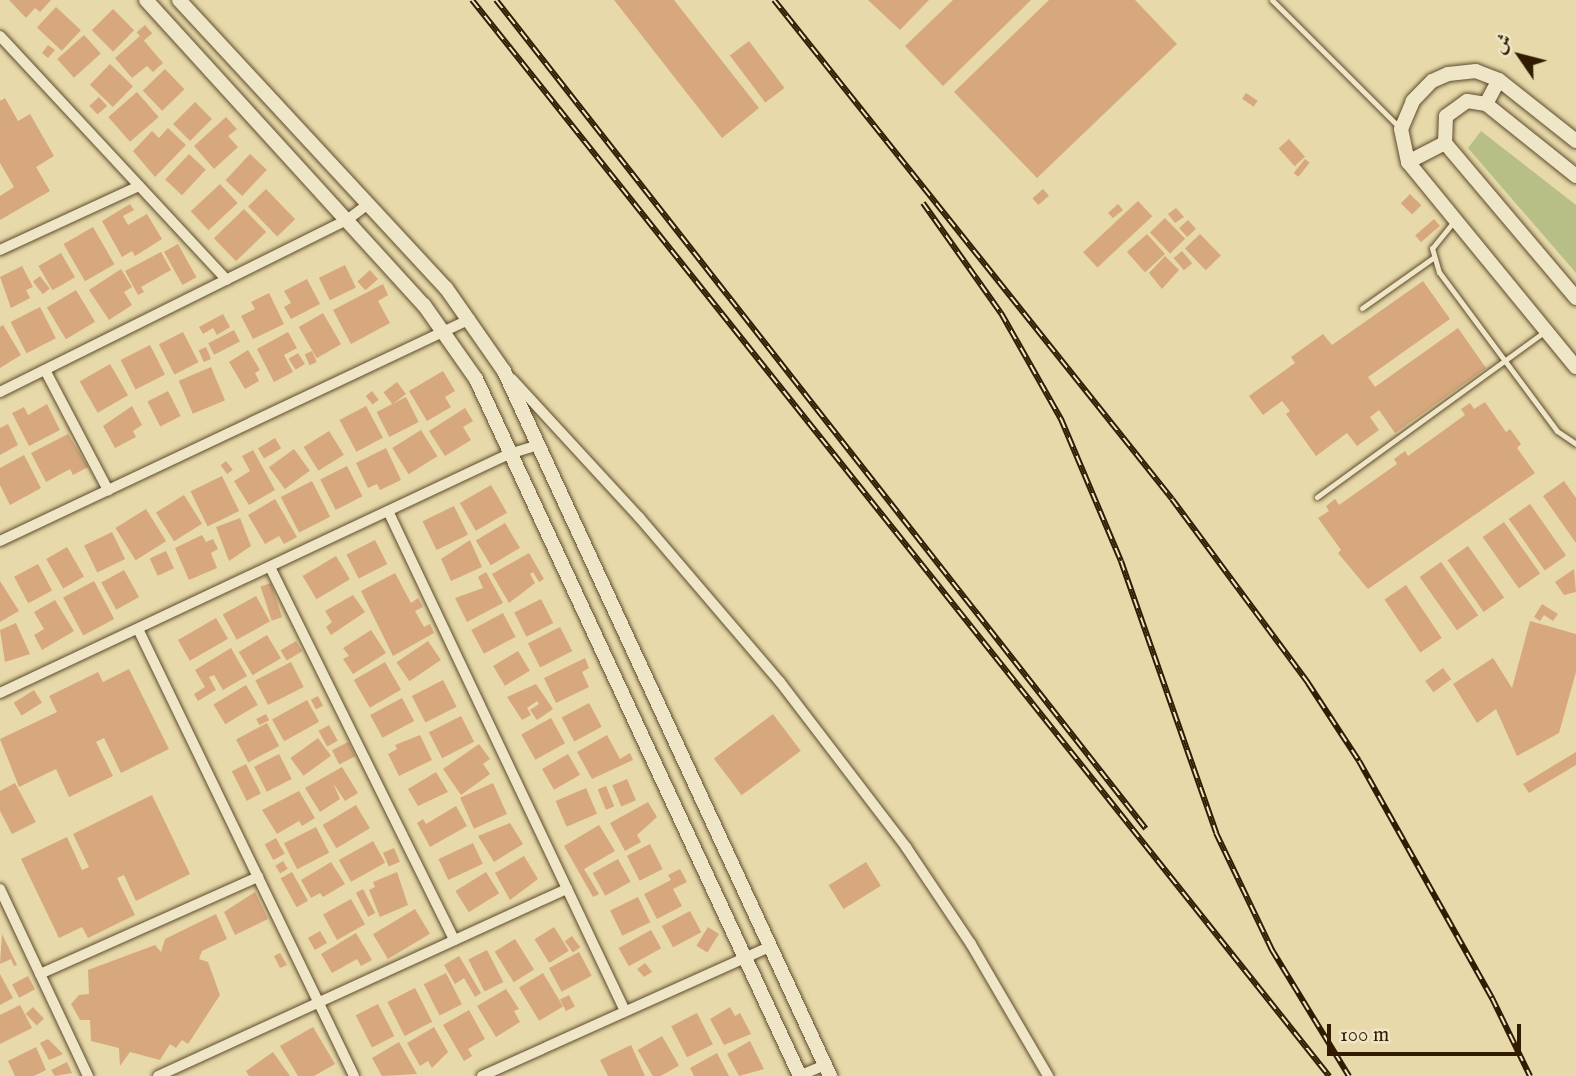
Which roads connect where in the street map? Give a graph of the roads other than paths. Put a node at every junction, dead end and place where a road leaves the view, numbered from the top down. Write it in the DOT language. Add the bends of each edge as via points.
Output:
graph roads {
  1 [pos="146,0"];
  2 [pos="179,0"];
  3 [pos="1272,0"];
  4 [pos="0,36"];
  5 [pos="1499,80"];
  6 [pos="1486,104"];
  7 [pos="1401,129"];
  8 [pos="1576,141"];
  9 [pos="1446,143"];
  10 [pos="1408,162"];
  11 [pos="1576,176"];
  12 [pos="139,186"];
  13 [pos="368,204"];
  14 [pos="1457,219"];
  15 [pos="347,220"];
  16 [pos="0,250"];
  17 [pos="1433,258"];
  18 [pos="227,280"];
  19 [pos="1576,298"];
  20 [pos="1362,308"];
  21 [pos="470,319"];
  22 [pos="444,330"];
  23 [pos="1547,330"];
  24 [pos="1505,362"];
  25 [pos="1576,367"];
  26 [pos="45,370"];
  27 [pos="504,371"];
  28 [pos="0,391"];
  29 [pos="1576,444"];
  30 [pos="538,445"];
  31 [pos="509,454"];
  32 [pos="108,490"];
  33 [pos="1317,497"];
  34 [pos="388,511"];
  35 [pos="0,541"];
  36 [pos="270,567"];
  37 [pos="138,629"];
  38 [pos="0,694"];
  39 [pos="258,877"];
  40 [pos="0,889"];
  41 [pos="567,889"];
  42 [pos="454,940"];
  43 [pos="769,947"];
  44 [pos="745,957"];
  45 [pos="40,974"];
  46 [pos="318,1003"];
  47 [pos="624,1009"];
  48 [pos="828,1070"];
  49 [pos="88,1076"];
  50 [pos="158,1076"];
  51 [pos="354,1076"];
  52 [pos="482,1076"];
  53 [pos="800,1076"];
  54 [pos="1048,1076"];
  1 -- 15 [label="street"];
  2 -- 13 [label="street"];
  3 -- 7 [label="lane"];
  4 -- 12 [label="street"];
  5 -- 6 [label="street"];
  5 -- 7 [label="street" via="1463,71 1432,81 1413,101"];
  5 -- 8 [label="street"];
  6 -- 9 [label="street" via="1467,101 1453,108 1443,125"];
  6 -- 11 [label="street"];
  7 -- 10 [label="street"];
  9 -- 10 [label="street"];
  9 -- 19 [label="street"];
  10 -- 14 [label="street"];
  12 -- 16 [label="street"];
  12 -- 18 [label="street"];
  13 -- 15 [label="street"];
  13 -- 21 [label="street"];
  14 -- 17 [label="lane" via="1432,248"];
  14 -- 23 [label="street"];
  15 -- 18 [label="street"];
  15 -- 22 [label="street"];
  17 -- 20 [label="lane"];
  17 -- 24 [label="lane"];
  18 -- 26 [label="street"];
  21 -- 22 [label="street"];
  21 -- 27 [label="street"];
  22 -- 31 [label="street" via="475,379"];
  22 -- 32 [label="street"];
  23 -- 24 [label="lane"];
  23 -- 25 [label="street"];
  24 -- 29 [label="lane" via="1557,431"];
  24 -- 33 [label="lane"];
  26 -- 28 [label="street"];
  26 -- 32 [label="street"];
  27 -- 30 [label="street"];
  27 -- 54 [label="street" via="639,517 780,682 906,847 971,944"];
  30 -- 31 [label="street"];
  30 -- 43 [label="street"];
  31 -- 34 [label="street"];
  31 -- 44 [label="street"];
  32 -- 35 [label="street"];
  34 -- 36 [label="street"];
  34 -- 41 [label="street"];
  36 -- 37 [label="street"];
  36 -- 42 [label="street"];
  37 -- 38 [label="street"];
  37 -- 39 [label="street"];
  39 -- 45 [label="street"];
  39 -- 46 [label="street"];
  40 -- 45 [label="street"];
  41 -- 42 [label="street"];
  41 -- 47 [label="street"];
  42 -- 46 [label="street"];
  43 -- 44 [label="street"];
  43 -- 48 [label="street"];
  44 -- 47 [label="street"];
  44 -- 53 [label="street"];
  45 -- 49 [label="street"];
  46 -- 50 [label="street"];
  46 -- 51 [label="street"];
  47 -- 52 [label="street"];
  48 -- 53 [label="street"];
}
